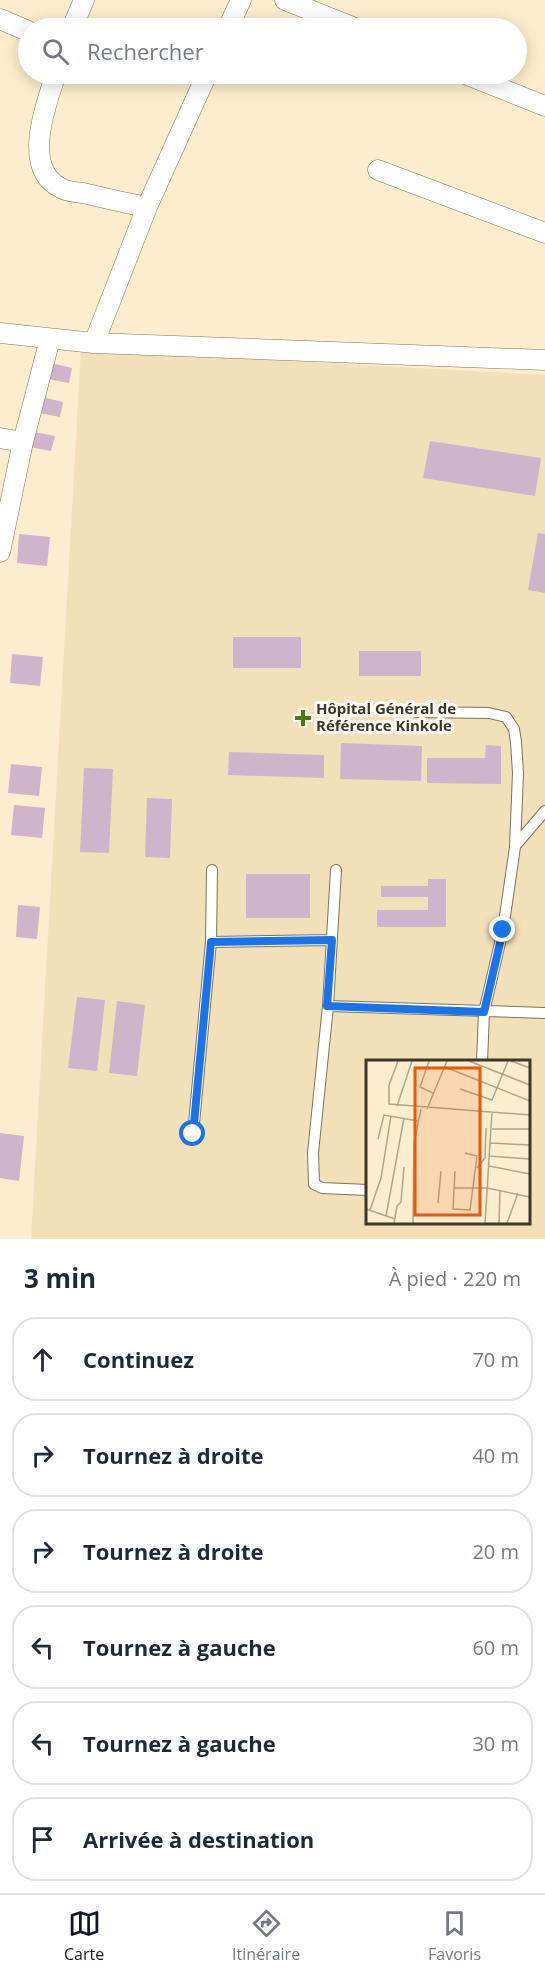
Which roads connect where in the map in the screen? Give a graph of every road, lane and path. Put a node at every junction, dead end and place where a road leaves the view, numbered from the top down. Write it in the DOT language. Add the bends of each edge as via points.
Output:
graph roads {
  1 [pos="84,0"];
  2 [pos="241,0"];
  3 [pos="285,0"];
  4 [pos="76,18"];
  5 [pos="233,18"];
  6 [pos="330,18"];
  7 [pos="0,20"];
  8 [pos="18,26"];
  9 [pos="52,84"];
  10 [pos="202,84"];
  11 [pos="490,84"];
  12 [pos="545,106"];
  13 [pos="378,170"];
  14 [pos="147,207"];
  15 [pos="545,233"];
  16 [pos="0,333"];
  17 [pos="50,339"];
  18 [pos="94,343"];
  19 [pos="545,360"];
  20 [pos="0,438"];
  21 [pos="23,442"];
  22 [pos="0,552"];
  23 [pos="416,712"];
  24 [pos="545,810"];
  25 [pos="515,847"];
  26 [pos="212,870"];
  27 [pos="336,870"];
  28 [pos="332,940"];
  29 [pos="211,942"];
  30 [pos="327,1006"];
  31 [pos="484,1012"];
  32 [pos="545,1013"];
  33 [pos="482,1060"];
  34 [pos="193,1134"];
  35 [pos="366,1190"];
  1 -- 4 [label="street"];
  2 -- 5 [label="street"];
  3 -- 6 [label="street"];
  7 -- 8 [label="street"];
  9 -- 14 [label="street" via="40,129 39,157 46,175 60,188"];
  10 -- 14 [label="street"];
  11 -- 12 [label="street"];
  13 -- 15 [label="street"];
  14 -- 18 [label="street"];
  16 -- 17 [label="street"];
  17 -- 18 [label="street"];
  17 -- 21 [label="street"];
  18 -- 19 [label="street"];
  20 -- 21 [label="street"];
  21 -- 22 [label="street"];
  23 -- 25 [label="lane" via="489,713 506,717 516,742"];
  24 -- 25 [label="lane"];
  25 -- 31 [label="lane" via="503,930"];
  26 -- 29 [label="lane"];
  27 -- 28 [label="lane"];
  28 -- 29 [label="lane"];
  28 -- 30 [label="lane"];
  29 -- 34 [label="lane"];
  30 -- 31 [label="lane"];
  30 -- 35 [label="lane" via="312,1177 314,1184 322,1188"];
  31 -- 32 [label="lane"];
  31 -- 33 [label="lane"];
}
